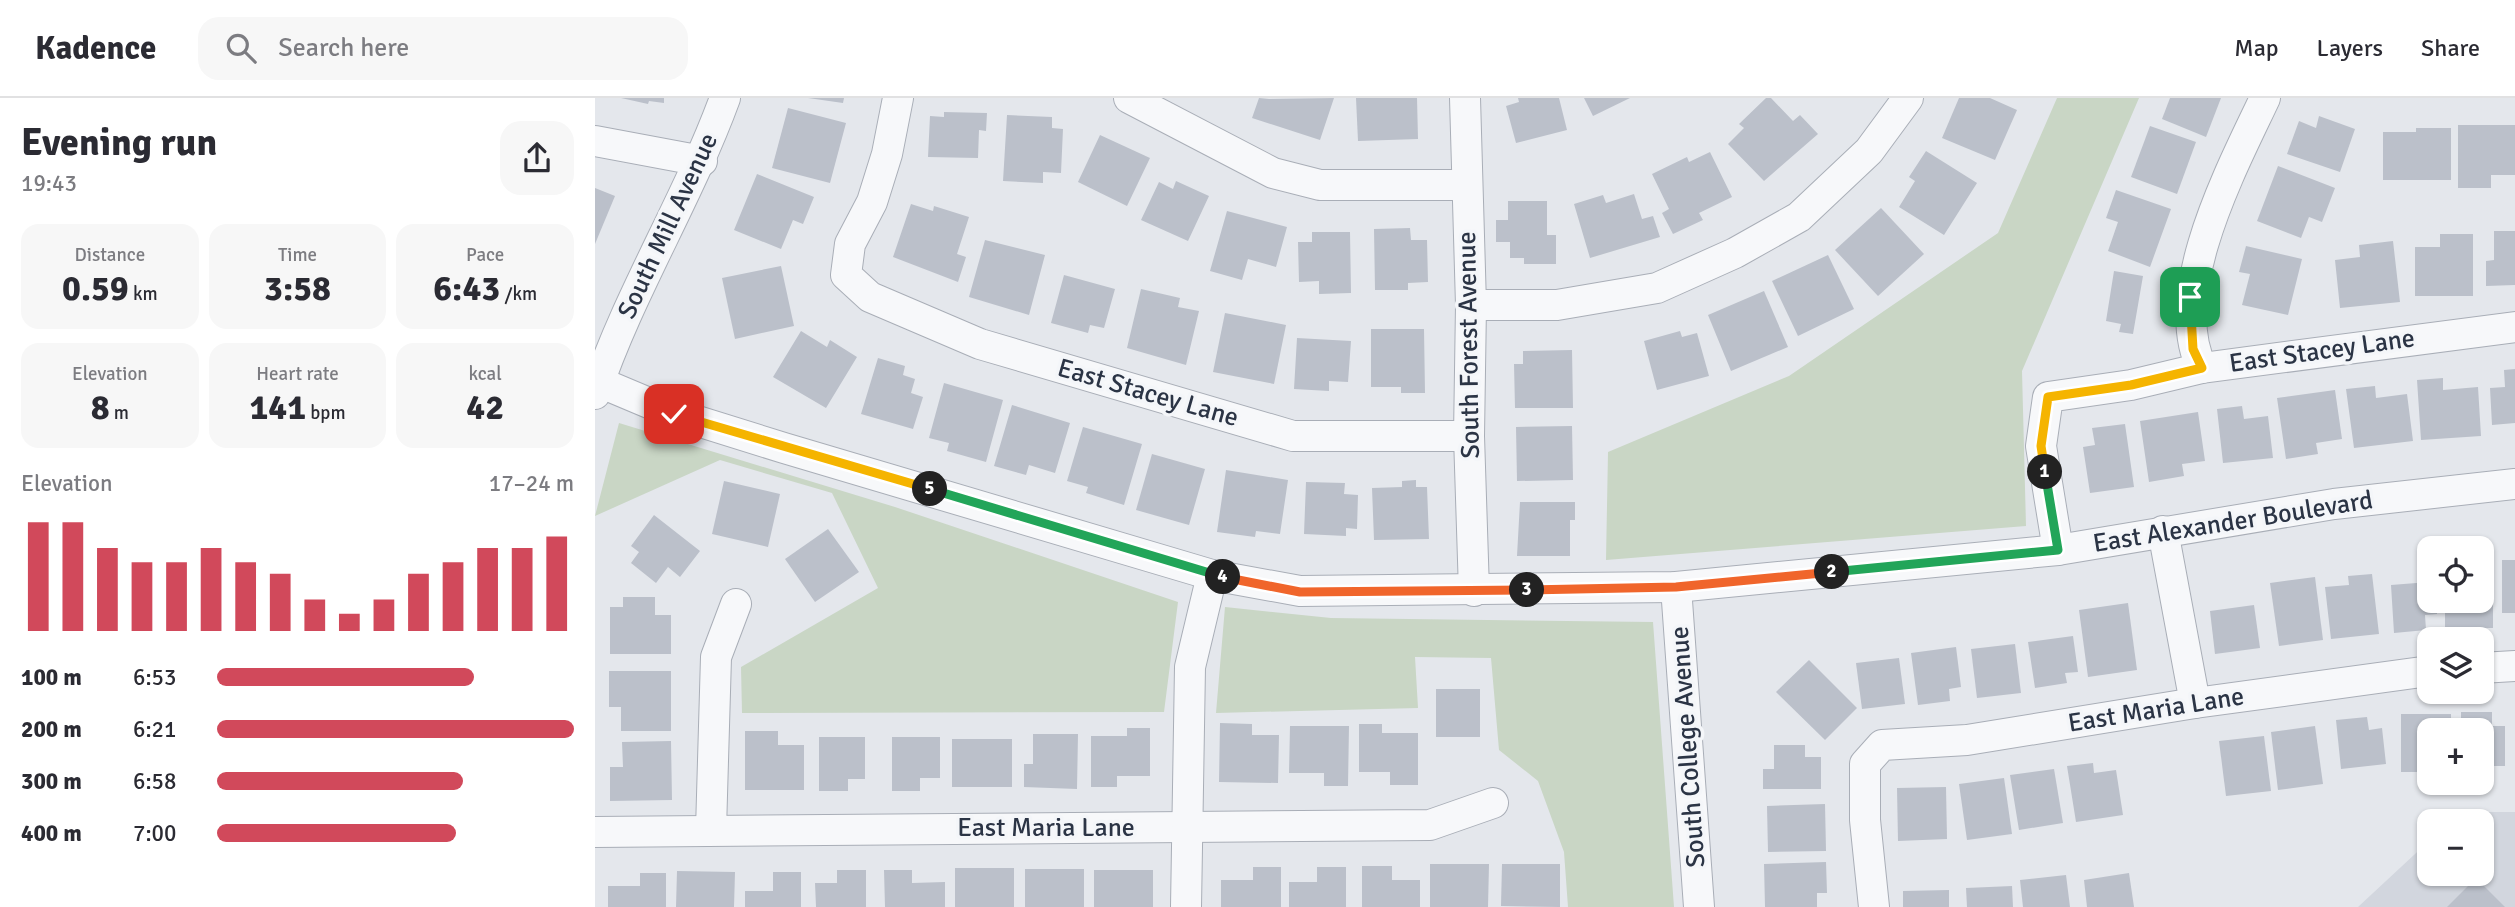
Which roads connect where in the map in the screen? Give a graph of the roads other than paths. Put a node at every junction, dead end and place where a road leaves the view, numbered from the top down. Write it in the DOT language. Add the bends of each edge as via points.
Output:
graph roads {
  1 [pos="725,98"];
  2 [pos="898,98"];
  3 [pos="1129,98"];
  4 [pos="1465,98"];
  5 [pos="1908,98"];
  6 [pos="2265,98"];
  7 [pos="595,141"];
  8 [pos="702,161"];
  9 [pos="1466,185"];
  10 [pos="1471,304"];
  11 [pos="2515,327"];
  12 [pos="2202,368"];
  13 [pos="597,388"];
  14 [pos="1469,436"];
  15 [pos="2515,484"];
  16 [pos="2163,531"];
  17 [pos="2058,550"];
  18 [pos="1212,575"];
  19 [pos="1676,587"];
  20 [pos="1474,592"];
  21 [pos="736,604"];
  22 [pos="2515,666"];
  23 [pos="2494,667"];
  24 [pos="2417,673"];
  25 [pos="2195,703"];
  26 [pos="1493,803"];
  27 [pos="1185,828"];
  28 [pos="711,830"];
  29 [pos="595,832"];
  30 [pos="1186,907"];
  31 [pos="1699,907"];
  32 [pos="1874,907"];
  1 -- 8 [label="street, South Mill Avenue"];
  2 -- 14 [label="street, East Stacey Lane" via="887,154 872,202 851,244 846,275 870,297 980,344 1293,436"];
  3 -- 9 [label="street" via="1273,173 1320,185"];
  4 -- 9 [label="street, South Forest Avenue"];
  5 -- 10 [label="street" via="1870,151 1799,217 1735,253 1657,288 1557,304"];
  6 -- 12 [label="street" via="2207,232 2190,297 2193,349"];
  7 -- 8 [label="street"];
  8 -- 13 [label="street, South Mill Avenue"];
  9 -- 10 [label="street, South Forest Avenue"];
  10 -- 14 [label="street, South Forest Avenue"];
  11 -- 12 [label="street, East Stacey Lane"];
  12 -- 17 [label="street, East Stacey Lane" via="2131,385 2048,397 2041,446"];
  13 -- 18 [label="street, East Alexander Boulevard"];
  14 -- 20 [label="street, South Forest Avenue"];
  15 -- 16 [label="street, East Alexander Boulevard" via="2334,504"];
  16 -- 17 [label="street, East Alexander Boulevard"];
  16 -- 25 [label="street"];
  17 -- 19 [label="street, East Alexander Boulevard"];
  18 -- 20 [label="street, East Alexander Boulevard" via="1300,592"];
  18 -- 27 [label="street" via="1190,667"];
  19 -- 20 [label="street, East Alexander Boulevard"];
  19 -- 31 [label="street, South College Avenue"];
  21 -- 28 [label="street" via="716,657"];
  22 -- 23 [label="street"];
  24 -- 25 [label="street, East Maria Lane"];
  25 -- 32 [label="street, East Maria Lane" via="1968,740 1882,745 1865,764 1865,820"];
  26 -- 27 [label="street, East Maria Lane" via="1430,825"];
  27 -- 28 [label="street, East Maria Lane"];
  27 -- 30 [label="street"];
  28 -- 29 [label="street, East Maria Lane"];
}
